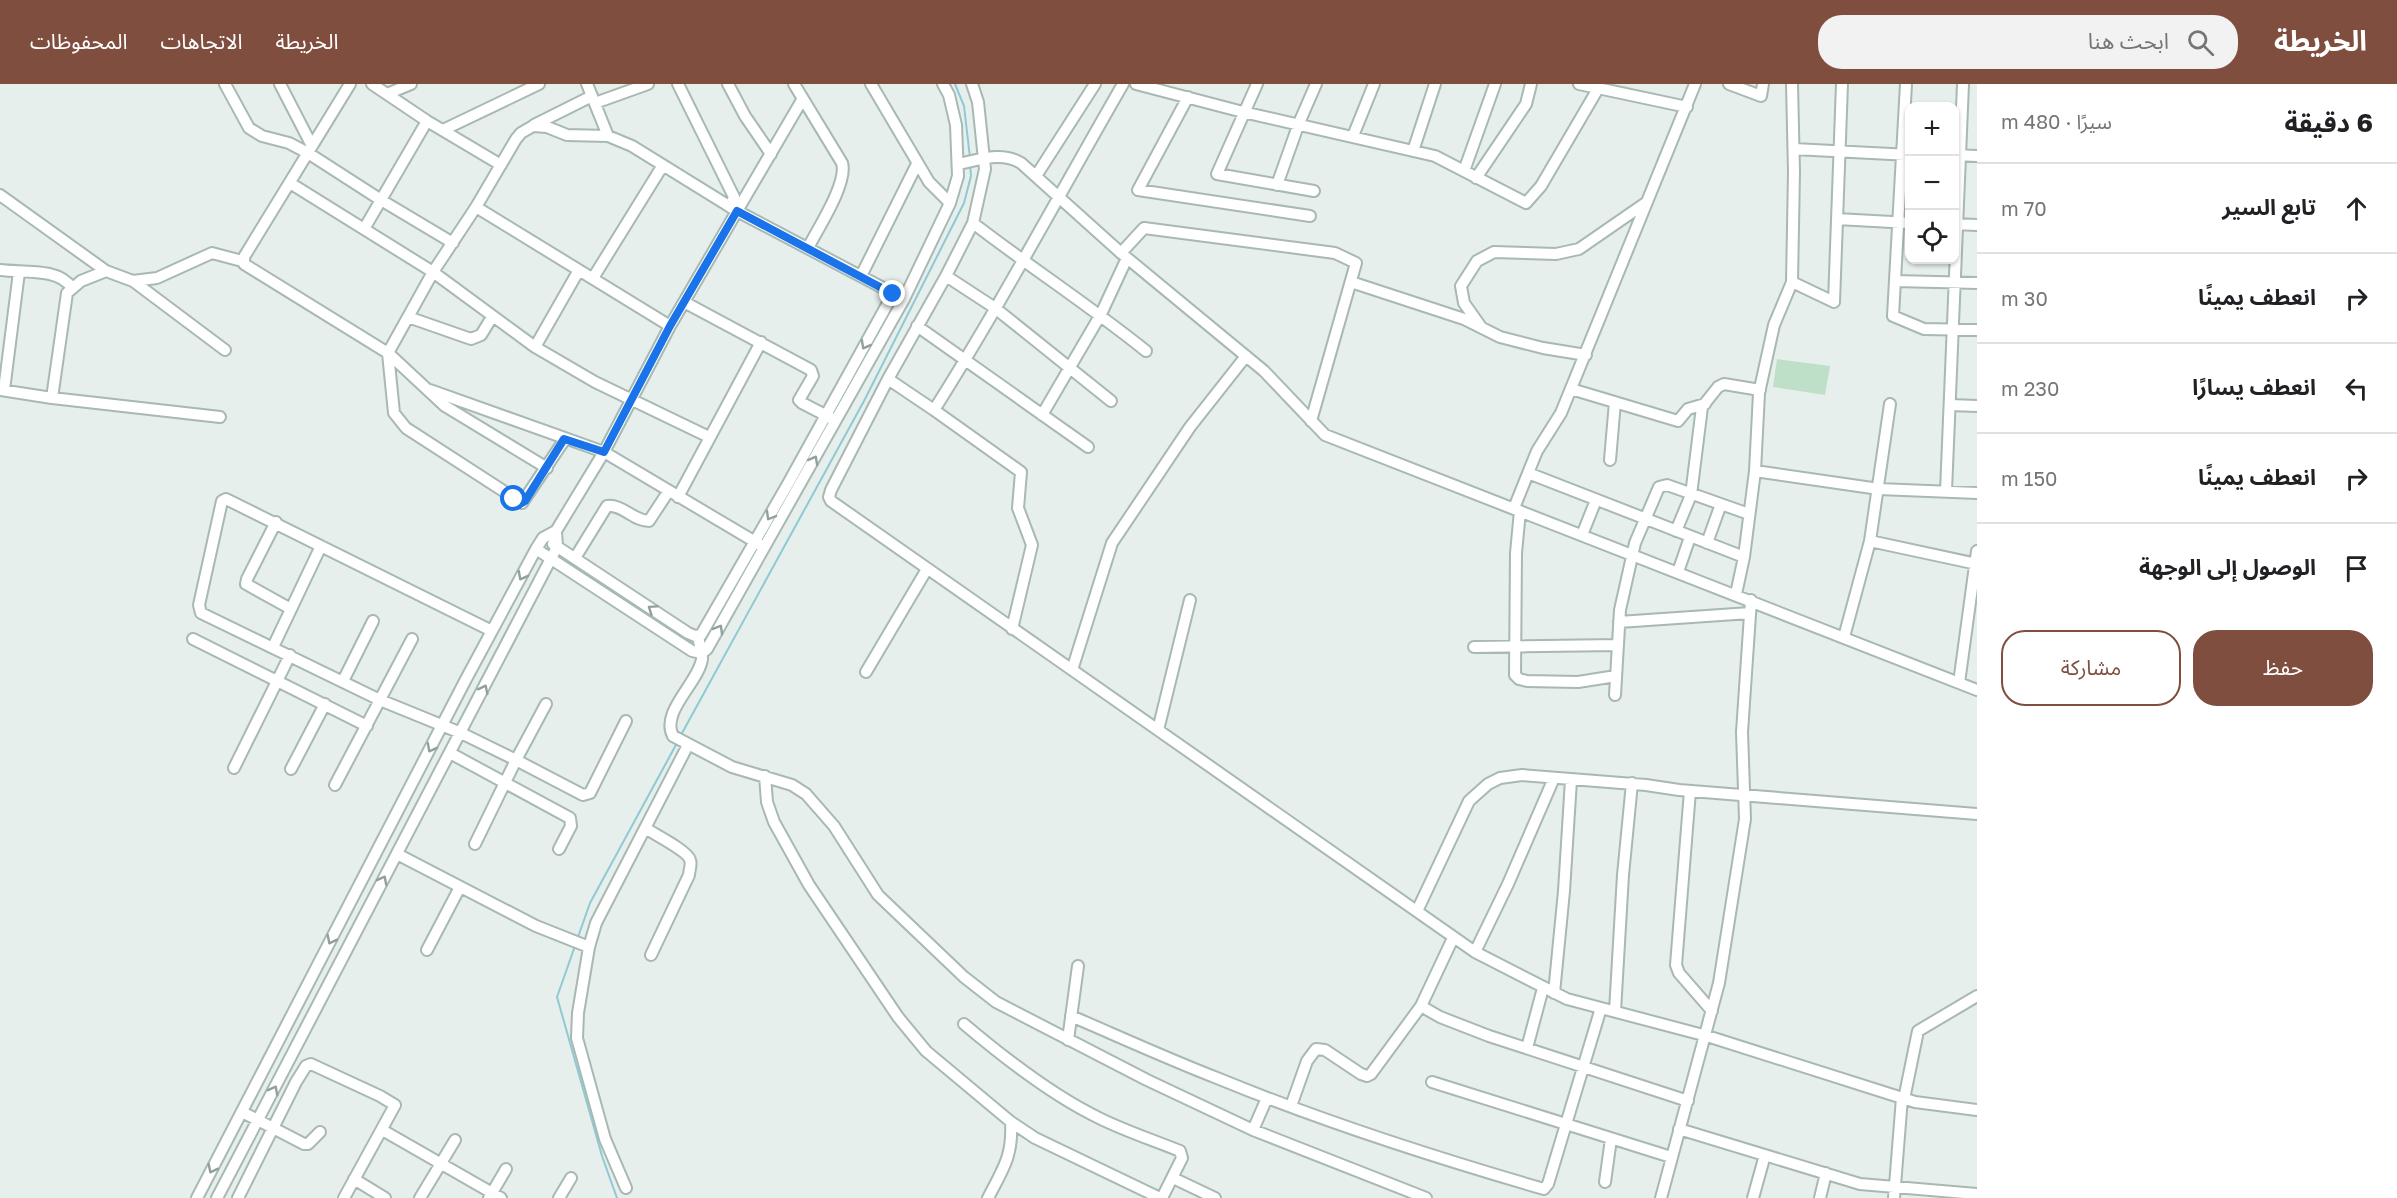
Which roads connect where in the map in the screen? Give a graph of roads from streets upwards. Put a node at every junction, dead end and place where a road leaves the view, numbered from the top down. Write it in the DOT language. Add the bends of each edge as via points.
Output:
graph roads {
  1 [pos="225,84"];
  2 [pos="280,84"];
  3 [pos="350,84"];
  4 [pos="372,84"];
  5 [pos="411,84"];
  6 [pos="539,84"];
  7 [pos="587,84"];
  8 [pos="648,84"];
  9 [pos="678,84"];
  10 [pos="728,84"];
  11 [pos="794,84"];
  12 [pos="871,84"];
  13 [pos="944,84"];
  14 [pos="972,84"];
  15 [pos="1095,84"];
  16 [pos="1123,84"];
  17 [pos="1136,84"];
  18 [pos="1257,84"];
  19 [pos="1316,84"];
  20 [pos="1374,84"];
  21 [pos="1435,84"];
  22 [pos="1496,84"];
  23 [pos="1532,84"];
  24 [pos="1579,84"];
  25 [pos="1695,84"];
  26 [pos="1729,84"];
  27 [pos="1763,84"];
  28 [pos="1792,84"];
  29 [pos="1842,84"];
  30 [pos="1906,84"];
  31 [pos="1963,84"];
  32 [pos="1599,87"];
  33 [pos="387,94"];
  34 [pos="1188,97"];
  35 [pos="594,100"];
  36 [pos="802,100"];
  37 [pos="1906,102"];
  38 [pos="1687,107"];
  39 [pos="1244,112"];
  40 [pos="427,121"];
  41 [pos="1299,123"];
  42 [pos="533,126"];
  43 [pos="443,130"];
  44 [pos="1959,131"];
  45 [pos="608,136"];
  46 [pos="1353,136"];
  47 [pos="310,149"];
  48 [pos="1794,149"];
  49 [pos="1413,151"];
  50 [pos="1840,152"];
  51 [pos="771,154"];
  52 [pos="1905,154"];
  53 [pos="1959,155"];
  54 [pos="1906,156"];
  55 [pos="1957,156"];
  56 [pos="1977,156"];
  57 [pos="984,159"];
  58 [pos="917,164"];
  59 [pos="958,164"];
  60 [pos="501,165"];
  61 [pos="663,165"];
  62 [pos="1464,171"];
  63 [pos="1035,176"];
  64 [pos="1476,178"];
  65 [pos="290,183"];
  66 [pos="1277,185"];
  67 [pos="1314,191"];
  68 [pos="0,195"];
  69 [pos="1058,196"];
  70 [pos="381,200"];
  71 [pos="1648,202"];
  72 [pos="950,203"];
  73 [pos="476,207"];
  74 [pos="734,209"];
  75 [pos="1956,210"];
  76 [pos="1310,216"];
  77 [pos="1837,219"];
  78 [pos="1898,222"];
  79 [pos="1905,222"];
  80 [pos="973,223"];
  81 [pos="1959,224"];
  82 [pos="1977,225"];
  83 [pos="364,229"];
  84 [pos="453,243"];
  85 [pos="808,248"];
  86 [pos="1124,255"];
  87 [pos="242,261"];
  88 [pos="1023,262"];
  89 [pos="1955,264"];
  90 [pos="0,270"];
  91 [pos="579,270"];
  92 [pos="106,271"];
  93 [pos="18,272"];
  94 [pos="433,272"];
  95 [pos="861,276"];
  96 [pos="946,276"];
  97 [pos="593,278"];
  98 [pos="133,281"];
  99 [pos="1894,281"];
  100 [pos="1351,282"];
  101 [pos="1792,282"];
  102 [pos="1955,283"];
  103 [pos="1977,283"];
  104 [pos="72,288"];
  105 [pos="893,294"];
  106 [pos="904,299"];
  107 [pos="684,302"];
  108 [pos="995,308"];
  109 [pos="1101,314"];
  110 [pos="408,317"];
  111 [pos="492,317"];
  112 [pos="670,326"];
  113 [pos="917,326"];
  114 [pos="1481,327"];
  115 [pos="1953,330"];
  116 [pos="1977,330"];
  117 [pos="760,342"];
  118 [pos="535,347"];
  119 [pos="225,350"];
  120 [pos="1146,351"];
  121 [pos="388,353"];
  122 [pos="1586,355"];
  123 [pos="1246,356"];
  124 [pos="966,360"];
  125 [pos="1070,370"];
  126 [pos="888,380"];
  127 [pos="423,387"];
  128 [pos="1571,389"];
  129 [pos="2,390"];
  130 [pos="1760,390"];
  131 [pos="52,398"];
  132 [pos="631,400"];
  133 [pos="1111,401"];
  134 [pos="1615,402"];
  135 [pos="1705,404"];
  136 [pos="1890,404"];
  137 [pos="1950,405"];
  138 [pos="1977,406"];
  139 [pos="934,410"];
  140 [pos="1042,415"];
  141 [pos="220,417"];
  142 [pos="831,418"];
  143 [pos="1311,421"];
  144 [pos="709,437"];
  145 [pos="564,439"];
  146 [pos="1088,447"];
  147 [pos="604,452"];
  148 [pos="1610,460"];
  149 [pos="548,468"];
  150 [pos="1755,471"];
  151 [pos="1528,473"];
  152 [pos="1879,489"];
  153 [pos="1946,491"];
  154 [pos="1977,493"];
  155 [pos="673,495"];
  156 [pos="1691,495"];
  157 [pos="1596,500"];
  158 [pos="1721,504"];
  159 [pos="1517,510"];
  160 [pos="1749,514"];
  161 [pos="1645,519"];
  162 [pos="276,522"];
  163 [pos="556,531"];
  164 [pos="1676,531"];
  165 [pos="1582,535"];
  166 [pos="1690,537"];
  167 [pos="543,538"];
  168 [pos="1870,541"];
  169 [pos="1707,543"];
  170 [pos="760,545"];
  171 [pos="321,546"];
  172 [pos="557,547"];
  173 [pos="536,549"];
  174 [pos="1977,551"];
  175 [pos="1633,555"];
  176 [pos="1744,557"];
  177 [pos="551,558"];
  178 [pos="575,558"];
  179 [pos="1976,564"];
  180 [pos="927,569"];
  181 [pos="1678,572"];
  182 [pos="1736,594"];
  183 [pos="1190,600"];
  184 [pos="1751,600"];
  185 [pos="291,609"];
  186 [pos="1750,613"];
  187 [pos="373,621"];
  188 [pos="1619,622"];
  189 [pos="1012,629"];
  190 [pos="492,631"];
  191 [pos="698,636"];
  192 [pos="1844,637"];
  193 [pos="193,639"];
  194 [pos="412,639"];
  195 [pos="1618,645"];
  196 [pos="273,647"];
  197 [pos="1474,647"];
  198 [pos="1515,647"];
  199 [pos="702,653"];
  200 [pos="290,655"];
  201 [pos="1072,670"];
  202 [pos="866,672"];
  203 [pos="1616,676"];
  204 [pos="278,680"];
  205 [pos="343,681"];
  206 [pos="1959,683"];
  207 [pos="1977,690"];
  208 [pos="1615,695"];
  209 [pos="380,700"];
  210 [pos="325,704"];
  211 [pos="546,704"];
  212 [pos="626,721"];
  213 [pos="442,725"];
  214 [pos="367,726"];
  215 [pos="1158,730"];
  216 [pos="461,733"];
  217 [pos="682,741"];
  218 [pos="450,753"];
  219 [pos="516,760"];
  220 [pos="234,768"];
  221 [pos="291,769"];
  222 [pos="765,776"];
  223 [pos="1554,778"];
  224 [pos="1572,780"];
  225 [pos="506,783"];
  226 [pos="1632,783"];
  227 [pos="335,785"];
  228 [pos="1690,791"];
  229 [pos="1745,796"];
  230 [pos="1977,814"];
  231 [pos="645,828"];
  232 [pos="475,844"];
  233 [pos="559,849"];
  234 [pos="397,854"];
  235 [pos="460,887"];
  236 [pos="1417,911"];
  237 [pos="343,917"];
  238 [pos="360,926"];
  239 [pos="1453,938"];
  240 [pos="585,945"];
  241 [pos="427,950"];
  242 [pos="1475,952"];
  243 [pos="651,955"];
  244 [pos="1078,966"];
  245 [pos="1543,988"];
  246 [pos="1554,993"];
  247 [pos="1977,996"];
  248 [pos="1421,1006"];
  249 [pos="1601,1008"];
  250 [pos="1616,1011"];
  251 [pos="1712,1011"];
  252 [pos="1071,1016"];
  253 [pos="964,1024"];
  254 [pos="1707,1036"];
  255 [pos="1068,1040"];
  256 [pos="1527,1048"];
  257 [pos="1583,1066"];
  258 [pos="1432,1082"];
  259 [pos="1267,1098"];
  260 [pos="1903,1099"];
  261 [pos="1688,1101"];
  262 [pos="1291,1106"];
  263 [pos="1977,1110"];
  264 [pos="242,1112"];
  265 [pos="258,1121"];
  266 [pos="1011,1122"];
  267 [pos="1566,1125"];
  268 [pos="273,1128"];
  269 [pos="1679,1129"];
  270 [pos="1253,1130"];
  271 [pos="384,1131"];
  272 [pos="320,1132"];
  273 [pos="228,1138"];
  274 [pos="1611,1139"];
  275 [pos="455,1140"];
  276 [pos="244,1147"];
  277 [pos="1765,1155"];
  278 [pos="1671,1157"];
  279 [pos="441,1163"];
  280 [pos="506,1169"];
  281 [pos="1826,1173"];
  282 [pos="571,1178"];
  283 [pos="1173,1178"];
  284 [pos="354,1179"];
  285 [pos="1605,1182"];
  286 [pos="626,1188"];
  287 [pos="1894,1192"];
  288 [pos="1977,1194"];
  289 [pos="494,1196"];
  290 [pos="197,1198"];
  291 [pos="218,1198"];
  292 [pos="238,1198"];
  293 [pos="344,1198"];
  294 [pos="385,1198"];
  295 [pos="420,1198"];
  296 [pos="559,1198"];
  297 [pos="988,1198"];
  298 [pos="1161,1198"];
  299 [pos="1215,1198"];
  300 [pos="1426,1198"];
  301 [pos="1661,1198"];
  302 [pos="1753,1198"];
  303 [pos="1820,1198"];
  1 -- 47 [label="street" via="249,128 262,136"];
  2 -- 47 [label="street"];
  3 -- 47 [label="street"];
  4 -- 33 [label="street"];
  5 -- 33 [label="street"];
  6 -- 43 [label="street"];
  7 -- 35 [label="street"];
  8 -- 35 [label="street"];
  9 -- 74 [label="street" via="734,197"];
  10 -- 51 [label="street"];
  11 -- 36 [label="street"];
  12 -- 58 [label="street"];
  13 -- 59 [label="street" via="954,110"];
  14 -- 57 [label="street" via="978,102"];
  15 -- 63 [label="street"];
  16 -- 69 [label="street"];
  17 -- 34 [label="street"];
  18 -- 39 [label="street"];
  19 -- 41 [label="street"];
  20 -- 46 [label="street"];
  21 -- 49 [label="street"];
  22 -- 62 [label="street"];
  23 -- 64 [label="street" via="1526,104"];
  24 -- 32 [label="street"];
  25 -- 38 [label="street"];
  26 -- 27 [label="street" via="1761,96"];
  28 -- 48 [label="street"];
  29 -- 50 [label="street"];
  30 -- 37 [label="street"];
  31 -- 44 [label="street"];
  32 -- 38 [label="street"];
  32 -- 64 [label="street" via="1541,186 1526,203"];
  33 -- 40 [label="street"];
  34 -- 39 [label="street"];
  34 -- 76 [label="street" via="1138,190"];
  35 -- 42 [label="street"];
  35 -- 45 [label="street"];
  36 -- 51 [label="street"];
  36 -- 85 [label="street" via="844,170"];
  38 -- 71 [label="street"];
  39 -- 41 [label="street"];
  39 -- 66 [label="street" via="1217,174"];
  40 -- 43 [label="street"];
  40 -- 70 [label="street"];
  41 -- 46 [label="street"];
  41 -- 66 [label="street"];
  42 -- 45 [label="street" via="567,135"];
  42 -- 60 [label="street" via="521,133"];
  43 -- 60 [label="street"];
  45 -- 61 [label="street"];
  46 -- 49 [label="street"];
  47 -- 65 [label="street"];
  47 -- 70 [label="street"];
  48 -- 50 [label="street"];
  48 -- 101 [label="street"];
  49 -- 62 [label="street" via="1435,156"];
  50 -- 52 [label="street"];
  50 -- 77 [label="street"];
  51 -- 74 [label="street"];
  53 -- 56 [label="street"];
  54 -- 78 [label="street"];
  55 -- 75 [label="street"];
  57 -- 59 [label="street"];
  57 -- 63 [label="street" via="1014,159"];
  57 -- 80 [label="street"];
  58 -- 72 [label="street" via="928,182"];
  58 -- 95 [label="street"];
  59 -- 72 [label="street"];
  60 -- 73 [label="street"];
  61 -- 74 [label="street"];
  61 -- 97 [label="street"];
  62 -- 64 [label="street"];
  63 -- 69 [label="street"];
  65 -- 83 [label="street"];
  65 -- 87 [label="street"];
  66 -- 67 [label="street"];
  68 -- 92 [label="street"];
  69 -- 86 [label="street"];
  69 -- 88 [label="street"];
  70 -- 83 [label="street"];
  70 -- 84 [label="street"];
  71 -- 114 [label="street" via="1579,249 1556,254 1494,252 1477,261 1461,286 1464,303"];
  71 -- 122 [label="street"];
  72 -- 106 [label="street"];
  73 -- 84 [label="street"];
  73 -- 91 [label="street"];
  74 -- 85 [label="street"];
  74 -- 107 [label="street"];
  77 -- 78 [label="street"];
  77 -- 101 [label="street" via="1834,302"];
  78 -- 79 [label="street"];
  78 -- 99 [label="street"];
  80 -- 88 [label="street"];
  80 -- 96 [label="street"];
  81 -- 82 [label="street"];
  83 -- 94 [label="street"];
  84 -- 94 [label="street"];
  85 -- 95 [label="street"];
  86 -- 100 [label="street" via="1144,228 1211,235 1335,253 1356,263"];
  86 -- 109 [label="street"];
  86 -- 123 [label="street"];
  87 -- 98 [label="street" via="212,252 164,276"];
  87 -- 121 [label="street"];
  88 -- 108 [label="street"];
  88 -- 109 [label="street"];
  89 -- 102 [label="street"];
  90 -- 93 [label="street"];
  91 -- 97 [label="street"];
  91 -- 118 [label="street"];
  92 -- 98 [label="street"];
  92 -- 104 [label="street"];
  93 -- 104 [label="street" via="60,278"];
  93 -- 129 [label="street"];
  94 -- 110 [label="street"];
  94 -- 111 [label="street"];
  95 -- 105 [label="street"];
  96 -- 108 [label="street"];
  96 -- 113 [label="street"];
  97 -- 112 [label="street"];
  98 -- 119 [label="street"];
  99 -- 102 [label="street"];
  99 -- 115 [label="street" via="1893,316 1924,329"];
  100 -- 114 [label="street"];
  100 -- 143 [label="street"];
  101 -- 130 [label="street" via="1774,325"];
  102 -- 103 [label="street"];
  102 -- 115 [label="street"];
  104 -- 131 [label="street" via="67,293"];
  105 -- 106 [label="street"];
  105 -- 142 [label="street, one-way"];
  106 -- 142 [label="street"];
  107 -- 112 [label="street"];
  107 -- 117 [label="street"];
  108 -- 124 [label="street"];
  108 -- 125 [label="street"];
  109 -- 120 [label="street"];
  109 -- 125 [label="street"];
  110 -- 111 [label="street" via="471,339 481,335"];
  110 -- 121 [label="street"];
  111 -- 118 [label="street"];
  112 -- 132 [label="street"];
  113 -- 124 [label="street"];
  113 -- 126 [label="street"];
  114 -- 122 [label="street" via="1500,337"];
  115 -- 116 [label="street"];
  115 -- 137 [label="street"];
  117 -- 142 [label="street" via="811,370 813,376 799,400"];
  117 -- 144 [label="street"];
  118 -- 132 [label="street"];
  121 -- 127 [label="street"];
  121 -- 149 [label="street" via="394,413 406,429 522,503"];
  122 -- 128 [label="street"];
  123 -- 143 [label="street"];
  123 -- 201 [label="street" via="1190,427 1112,543"];
  124 -- 139 [label="street"];
  124 -- 140 [label="street"];
  125 -- 133 [label="street"];
  125 -- 140 [label="street"];
  126 -- 139 [label="street"];
  126 -- 180 [label="street" via="829,497 839,509"];
  127 -- 145 [label="street"];
  127 -- 149 [label="street" via="463,418"];
  128 -- 134 [label="street"];
  128 -- 151 [label="street"];
  129 -- 131 [label="street"];
  130 -- 135 [label="street" via="1724,384"];
  130 -- 150 [label="street"];
  131 -- 141 [label="street"];
  132 -- 144 [label="street"];
  132 -- 147 [label="street"];
  134 -- 135 [label="street" via="1678,421 1688,410"];
  134 -- 148 [label="street"];
  135 -- 156 [label="street"];
  136 -- 152 [label="street"];
  137 -- 138 [label="street"];
  137 -- 153 [label="street"];
  139 -- 189 [label="street" via="1021,472 1017,508 1032,545"];
  140 -- 146 [label="street"];
  142 -- 170 [label="street"];
  143 -- 159 [label="street" via="1325,435"];
  144 -- 155 [label="street"];
  145 -- 147 [label="street"];
  145 -- 149 [label="street"];
  147 -- 155 [label="street"];
  147 -- 163 [label="street"];
  150 -- 152 [label="street"];
  150 -- 160 [label="street"];
  151 -- 157 [label="street"];
  151 -- 159 [label="street"];
  152 -- 153 [label="street"];
  152 -- 168 [label="street"];
  153 -- 154 [label="street"];
  155 -- 170 [label="street"];
  155 -- 178 [label="street" via="649,521 607,506"];
  156 -- 158 [label="street"];
  156 -- 161 [label="street" via="1667,485 1659,487"];
  156 -- 164 [label="street"];
  157 -- 161 [label="street"];
  157 -- 165 [label="street"];
  158 -- 160 [label="street"];
  158 -- 169 [label="street"];
  159 -- 165 [label="street"];
  159 -- 198 [label="street"];
  160 -- 176 [label="street"];
  161 -- 164 [label="street"];
  161 -- 175 [label="street"];
  162 -- 171 [label="street"];
  162 -- 185 [label="street" via="246,584"];
  162 -- 196 [label="street" via="224,499 199,610 206,617"];
  163 -- 167 [label="street"];
  163 -- 172 [label="street"];
  164 -- 166 [label="street"];
  165 -- 175 [label="street"];
  166 -- 169 [label="street"];
  166 -- 181 [label="street"];
  167 -- 172 [label="street"];
  167 -- 173 [label="street"];
  168 -- 179 [label="street"];
  168 -- 192 [label="street"];
  169 -- 176 [label="street"];
  170 -- 191 [label="street"];
  199 -- 170 [label="street, one-way" via="710,645"];
  171 -- 185 [label="street"];
  171 -- 190 [label="street"];
  172 -- 177 [label="street"];
  172 -- 178 [label="street"];
  173 -- 177 [label="street"];
  173 -- 190 [label="street, one-way"];
  174 -- 179 [label="street"];
  175 -- 181 [label="street"];
  175 -- 188 [label="street"];
  176 -- 182 [label="street"];
  177 -- 199 [label="street" via="686,647"];
  216 -- 177 [label="street, one-way"];
  191 -- 178 [label="street, one-way"];
  179 -- 206 [label="street"];
  180 -- 189 [label="street"];
  180 -- 202 [label="street"];
  181 -- 182 [label="street"];
  182 -- 184 [label="street"];
  183 -- 215 [label="street"];
  184 -- 186 [label="street"];
  184 -- 192 [label="street"];
  185 -- 196 [label="street"];
  186 -- 188 [label="street"];
  186 -- 229 [label="street" via="1742,732"];
  187 -- 205 [label="street"];
  188 -- 195 [label="street"];
  189 -- 201 [label="street"];
  190 -- 213 [label="street"];
  191 -- 199 [label="street"];
  192 -- 206 [label="street"];
  193 -- 204 [label="street"];
  194 -- 209 [label="street"];
  195 -- 198 [label="street"];
  195 -- 203 [label="street"];
  196 -- 200 [label="street"];
  197 -- 198 [label="street"];
  198 -- 203 [label="street" via="1515,675 1519,679 1578,682"];
  199 -- 217 [label="street" via="700,665 674,712 670,730"];
  200 -- 204 [label="street"];
  200 -- 205 [label="street"];
  201 -- 215 [label="street"];
  203 -- 208 [label="street"];
  204 -- 210 [label="street"];
  204 -- 220 [label="street"];
  205 -- 209 [label="street"];
  206 -- 207 [label="street"];
  209 -- 213 [label="street"];
  209 -- 214 [label="street"];
  210 -- 214 [label="street"];
  210 -- 221 [label="street"];
  211 -- 219 [label="street"];
  212 -- 219 [label="street" via="590,793 583,795"];
  213 -- 216 [label="street"];
  213 -- 237 [label="street, one-way"];
  214 -- 227 [label="street"];
  215 -- 236 [label="street"];
  216 -- 218 [label="street"];
  216 -- 219 [label="street"];
  217 -- 222 [label="street" via="732,767"];
  217 -- 231 [label="street"];
  218 -- 225 [label="street"];
  218 -- 234 [label="street"];
  219 -- 225 [label="street"];
  222 -- 255 [label="street" via="792,785 819,806 878,895 964,977 1014,1013"];
  222 -- 266 [label="street" via="767,802 774,822 809,885 898,1017 926,1051"];
  223 -- 224 [label="street"];
  223 -- 236 [label="street" via="1500,778 1478,791 1463,813"];
  223 -- 242 [label="street"];
  224 -- 226 [label="street"];
  224 -- 246 [label="street"];
  225 -- 232 [label="street"];
  225 -- 233 [label="street" via="570,818 571,826"];
  226 -- 228 [label="street"];
  226 -- 250 [label="street"];
  228 -- 229 [label="street"];
  228 -- 251 [label="street" via="1676,965"];
  229 -- 230 [label="street"];
  229 -- 251 [label="street" via="1745,819"];
  231 -- 240 [label="street"];
  231 -- 243 [label="street" via="690,857 691,862 689,875"];
  234 -- 235 [label="street"];
  238 -- 234 [label="street, one-way"];
  235 -- 240 [label="street" via="536,926"];
  235 -- 241 [label="street"];
  236 -- 239 [label="street"];
  237 -- 238 [label="street"];
  237 -- 264 [label="street, one-way"];
  265 -- 238 [label="street, one-way"];
  239 -- 242 [label="street"];
  239 -- 248 [label="street"];
  240 -- 286 [label="street" via="577,1038 605,1139"];
  242 -- 245 [label="street"];
  244 -- 252 [label="street"];
  245 -- 246 [label="street"];
  245 -- 256 [label="street"];
  246 -- 249 [label="street"];
  247 -- 260 [label="street" via="1918,1031"];
  248 -- 256 [label="street" via="1440,1017"];
  248 -- 262 [label="street" via="1367,1076 1316,1049 1307,1061"];
  249 -- 250 [label="street"];
  249 -- 257 [label="street"];
  250 -- 254 [label="street"];
  251 -- 254 [label="street"];
  252 -- 255 [label="street"];
  252 -- 259 [label="street"];
  253 -- 283 [label="street" via="1073,1104 1180,1152 1182,1158"];
  254 -- 260 [label="street"];
  254 -- 261 [label="street"];
  255 -- 270 [label="street"];
  256 -- 257 [label="street"];
  257 -- 261 [label="street"];
  257 -- 267 [label="street"];
  258 -- 267 [label="street"];
  259 -- 262 [label="street"];
  259 -- 270 [label="street"];
  260 -- 263 [label="street"];
  260 -- 287 [label="street"];
  261 -- 269 [label="street"];
  262 -- 267 [label="street" via="1452,1163 1544,1189"];
  264 -- 265 [label="street"];
  264 -- 273 [label="street"];
  265 -- 268 [label="street"];
  265 -- 276 [label="street"];
  266 -- 297 [label="street" via="1008,1159"];
  266 -- 298 [label="street" via="1035,1138"];
  267 -- 274 [label="street"];
  268 -- 272 [label="street" via="304,1144"];
  268 -- 284 [label="street" via="308,1064 395,1105"];
  268 -- 292 [label="street"];
  269 -- 277 [label="street"];
  269 -- 278 [label="street"];
  270 -- 300 [label="street"];
  271 -- 279 [label="street"];
  273 -- 276 [label="street"];
  273 -- 290 [label="street, one-way"];
  274 -- 278 [label="street"];
  274 -- 285 [label="street"];
  275 -- 279 [label="street"];
  276 -- 291 [label="street"];
  277 -- 281 [label="street"];
  277 -- 302 [label="street"];
  278 -- 301 [label="street"];
  279 -- 289 [label="street"];
  279 -- 295 [label="street"];
  280 -- 289 [label="street"];
  281 -- 287 [label="street"];
  281 -- 303 [label="street"];
  282 -- 296 [label="street"];
  283 -- 298 [label="street"];
  283 -- 299 [label="street"];
  284 -- 293 [label="street"];
  284 -- 294 [label="street"];
  287 -- 288 [label="street"];
}
